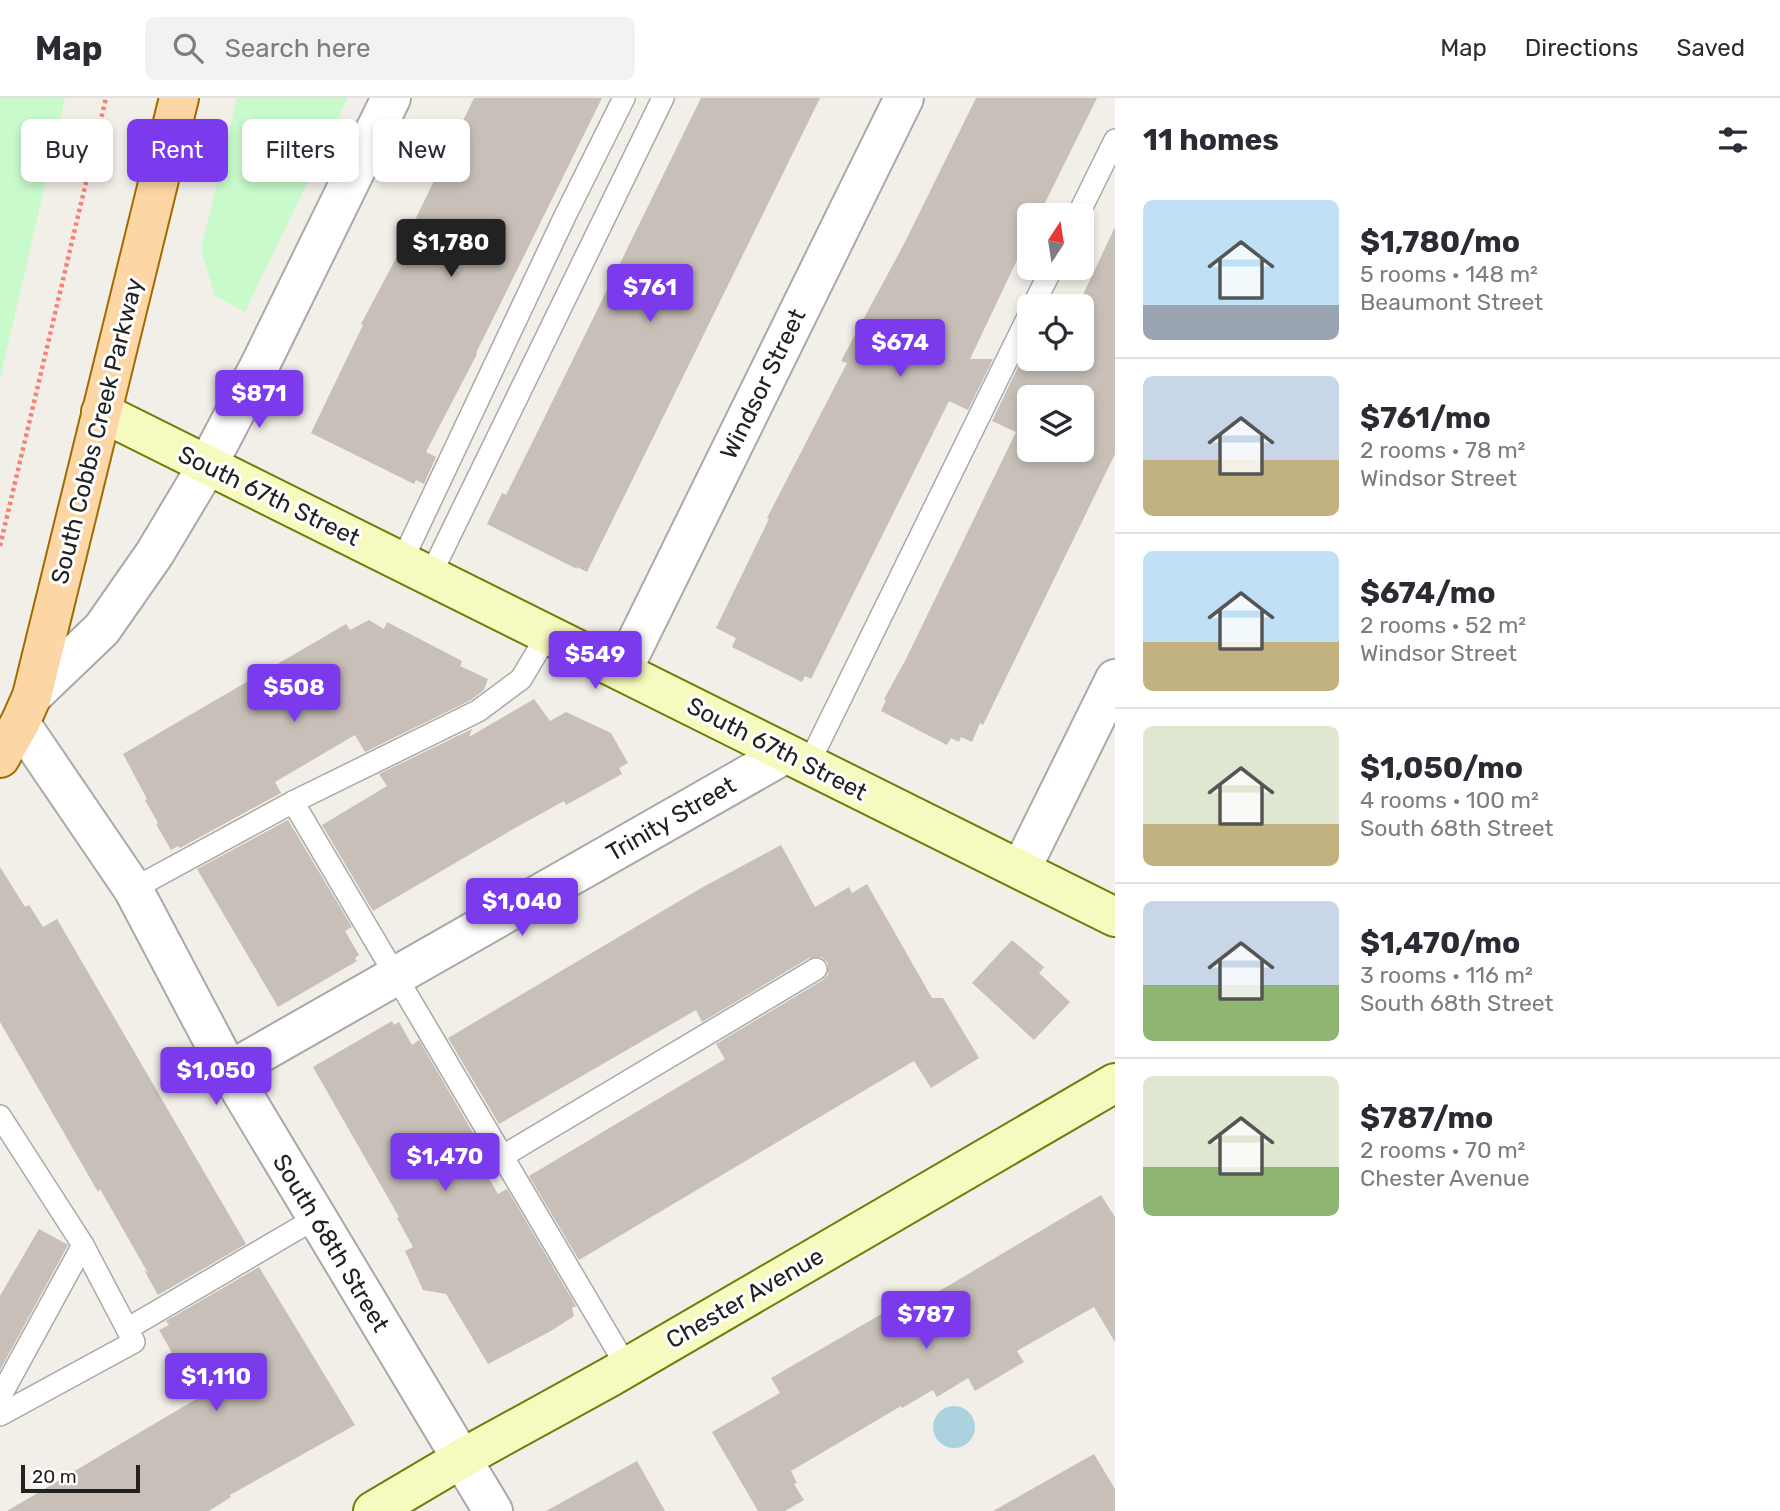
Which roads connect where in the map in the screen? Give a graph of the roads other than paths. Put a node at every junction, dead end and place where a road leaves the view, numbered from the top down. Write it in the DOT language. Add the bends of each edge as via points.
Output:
graph roads {
  1 [pos="179,98"];
  2 [pos="391,98"];
  3 [pos="624,98"];
  4 [pos="663,98"];
  5 [pos="904,98"];
  6 [pos="1115,139"];
  7 [pos="1084,203"];
  8 [pos="1017,338"];
  9 [pos="101,412"];
  10 [pos="207,466"];
  11 [pos="416,568"];
  12 [pos="548,634"];
  13 [pos="622,671"];
  14 [pos="1115,679"];
  15 [pos="26,710"];
  16 [pos="0,758"];
  17 [pos="797,760"];
  18 [pos="293,802"];
  19 [pos="1021,869"];
  20 [pos="133,889"];
  21 [pos="1115,917"];
  22 [pos="816,969"];
  23 [pos="396,976"];
  24 [pos="229,1071"];
  25 [pos="1115,1083"];
  26 [pos="0,1116"];
  27 [pos="503,1156"];
  28 [pos="316,1218"];
  29 [pos="83,1245"];
  30 [pos="127,1329"];
  31 [pos="627,1367"];
  32 [pos="0,1397"];
  33 [pos="0,1415"];
  34 [pos="461,1459"];
  35 [pos="373,1511"];
  36 [pos="493,1511"];
  1 -- 9 [label="main road, South Cobbs Creek Parkway"];
  2 -- 10 [label="street"];
  3 -- 11 [label="lane" via="565,216"];
  4 -- 11 [label="lane"];
  5 -- 13 [label="street, Windsor Street"];
  6 -- 7 [label="lane"];
  8 -- 17 [label="lane"];
  9 -- 10 [label="street, South 67th Street"];
  9 -- 15 [label="main road, South Cobbs Creek Parkway"];
  10 -- 11 [label="street, South 67th Street"];
  10 -- 15 [label="street" via="102,629"];
  11 -- 12 [label="street, South 67th Street"];
  12 -- 13 [label="street, South 67th Street"];
  12 -- 18 [label="lane" via="521,679 478,711"];
  13 -- 17 [label="street, South 67th Street"];
  14 -- 19 [label="street"];
  15 -- 16 [label="main road, South Cobbs Creek Parkway"];
  15 -- 20 [label="street, South 68th Street"];
  17 -- 19 [label="street, South 67th Street"];
  17 -- 23 [label="street, Trinity Street"];
  18 -- 20 [label="lane"];
  18 -- 23 [label="lane"];
  19 -- 21 [label="street, South 67th Street"];
  20 -- 24 [label="street, South 68th Street"];
  22 -- 27 [label="lane"];
  23 -- 24 [label="street, Trinity Street"];
  23 -- 27 [label="lane"];
  24 -- 28 [label="street, South 68th Street"];
  25 -- 31 [label="street, Chester Avenue"];
  26 -- 29 [label="lane"];
  27 -- 31 [label="lane"];
  28 -- 30 [label="lane"];
  28 -- 34 [label="street, South 68th Street"];
  29 -- 30 [label="lane"];
  29 -- 32 [label="lane"];
  30 -- 33 [label="lane" via="134,1342"];
  31 -- 34 [label="street, Chester Avenue"];
  34 -- 35 [label="street, Chester Avenue"];
  34 -- 36 [label="street, South 68th Street"];
}
